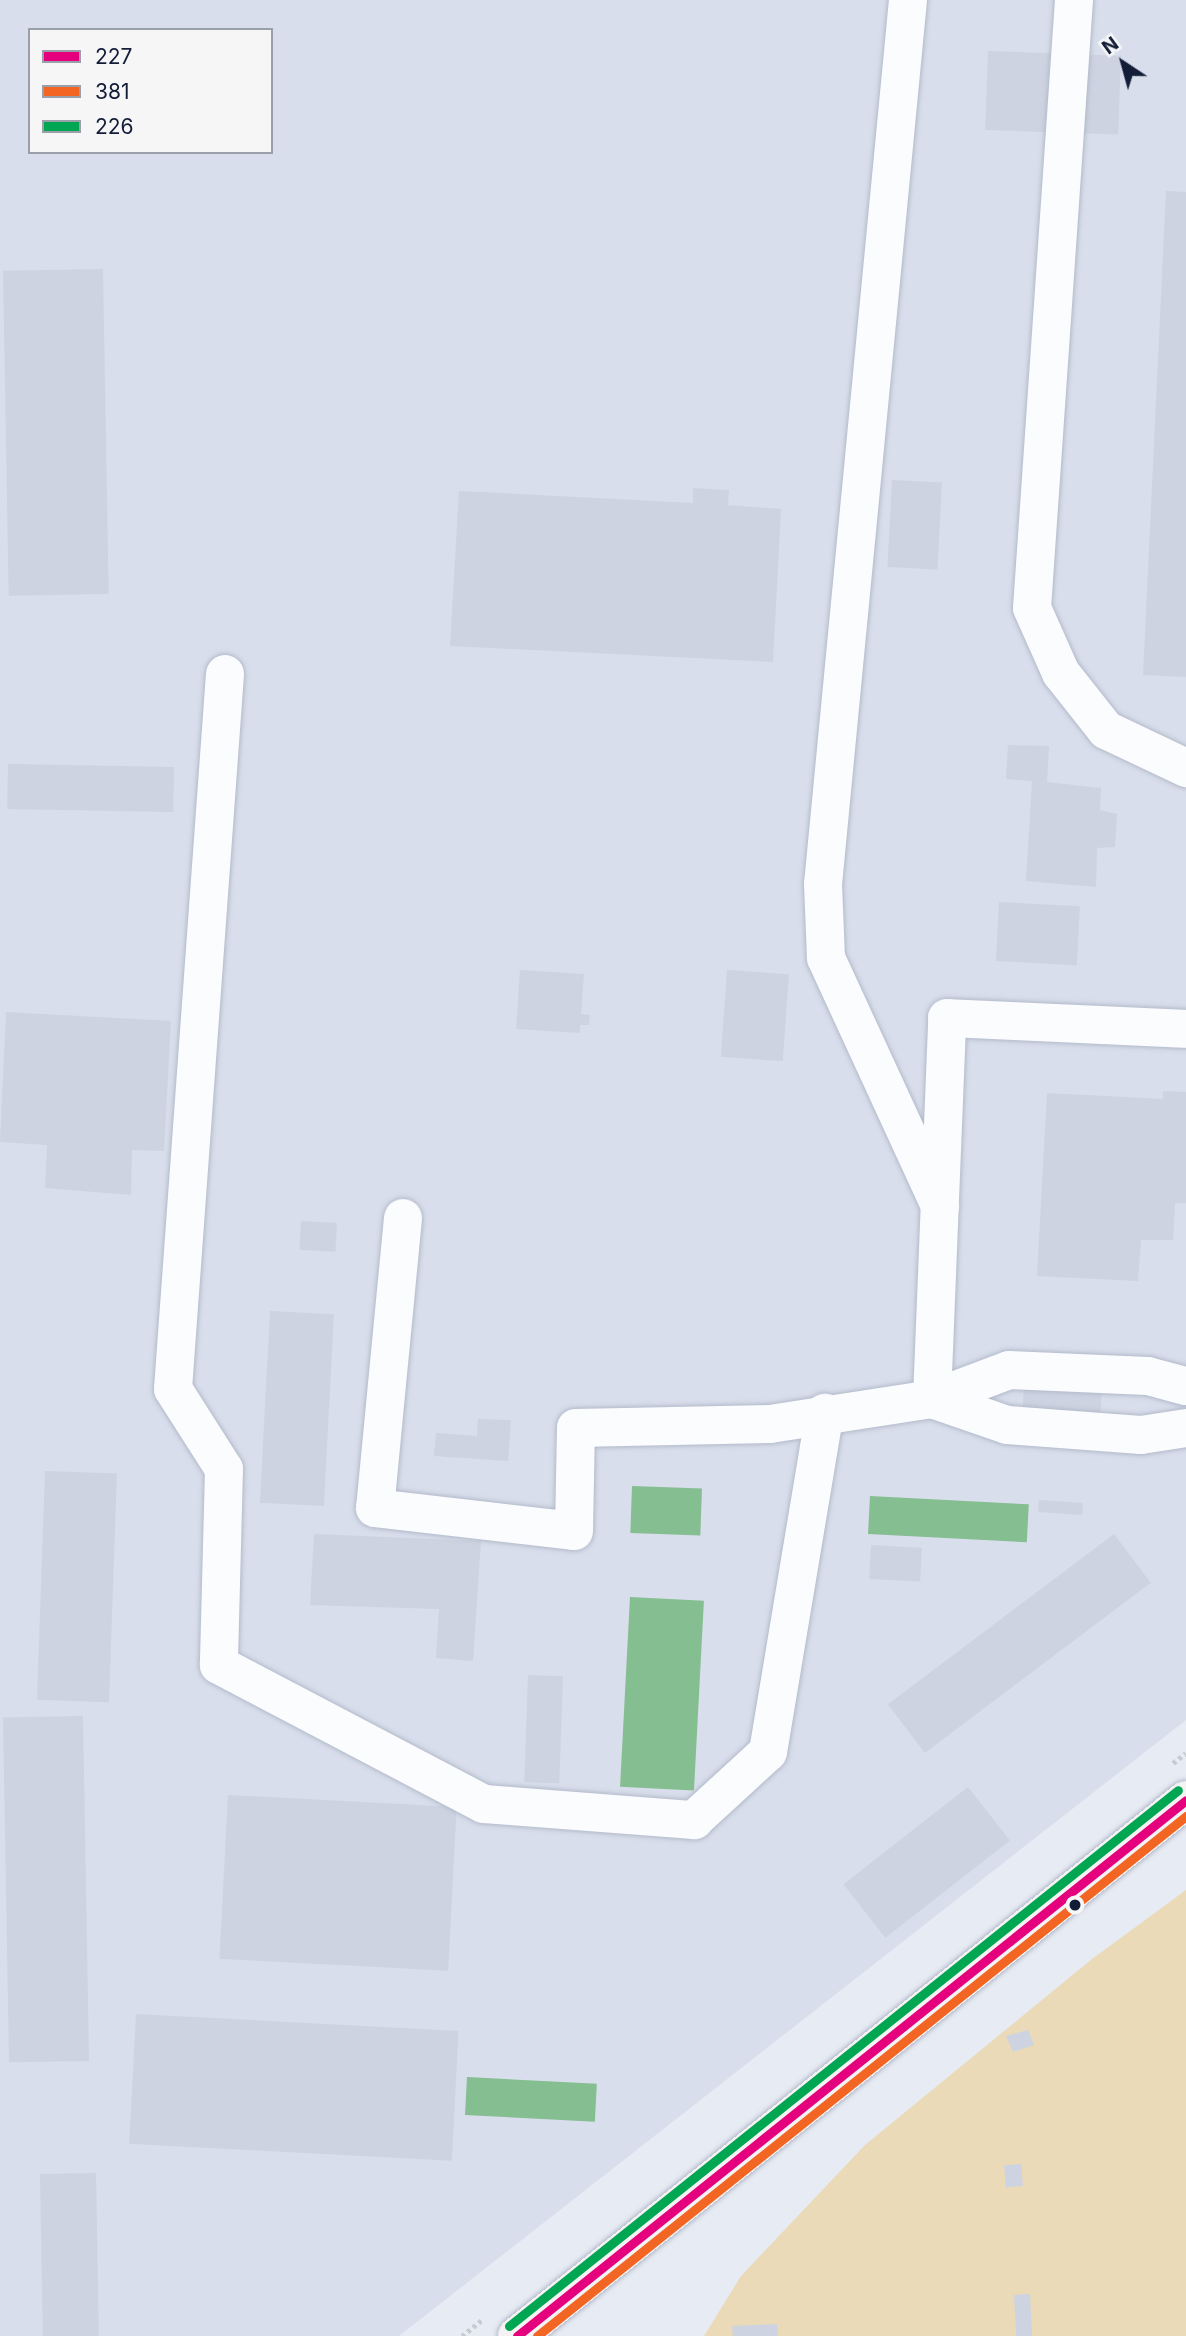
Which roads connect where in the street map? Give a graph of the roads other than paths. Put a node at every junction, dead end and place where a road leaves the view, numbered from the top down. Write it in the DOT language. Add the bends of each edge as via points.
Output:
graph roads {
  1 [pos="908,0"];
  2 [pos="1074,0"];
  3 [pos="225,674"];
  4 [pos="1186,768"];
  5 [pos="1186,1029"];
  6 [pos="940,1206"];
  7 [pos="403,1218"];
  8 [pos="1186,1385"];
  9 [pos="932,1399"];
  10 [pos="825,1413"];
  11 [pos="1186,1428"];
  12 [pos="1186,1800"];
  13 [pos="517,2336"];
  1 -- 6 [label="lane" via="823,884 826,958"];
  2 -- 4 [label="lane" via="1032,608 1061,673 1106,730"];
  3 -- 10 [label="lane" via="173,1389 224,1469 219,1665 484,1804 694,1820 768,1752"];
  5 -- 6 [label="lane" via="947,1018"];
  6 -- 9 [label="lane"];
  7 -- 10 [label="lane" via="375,1508 574,1531 576,1428 770,1424"];
  8 -- 9 [label="lane" via="1148,1376 1009,1370"];
  9 -- 10 [label="lane"];
  9 -- 11 [label="lane" via="1007,1425 1141,1435"];
  12 -- 13 [label="main road"];
}
